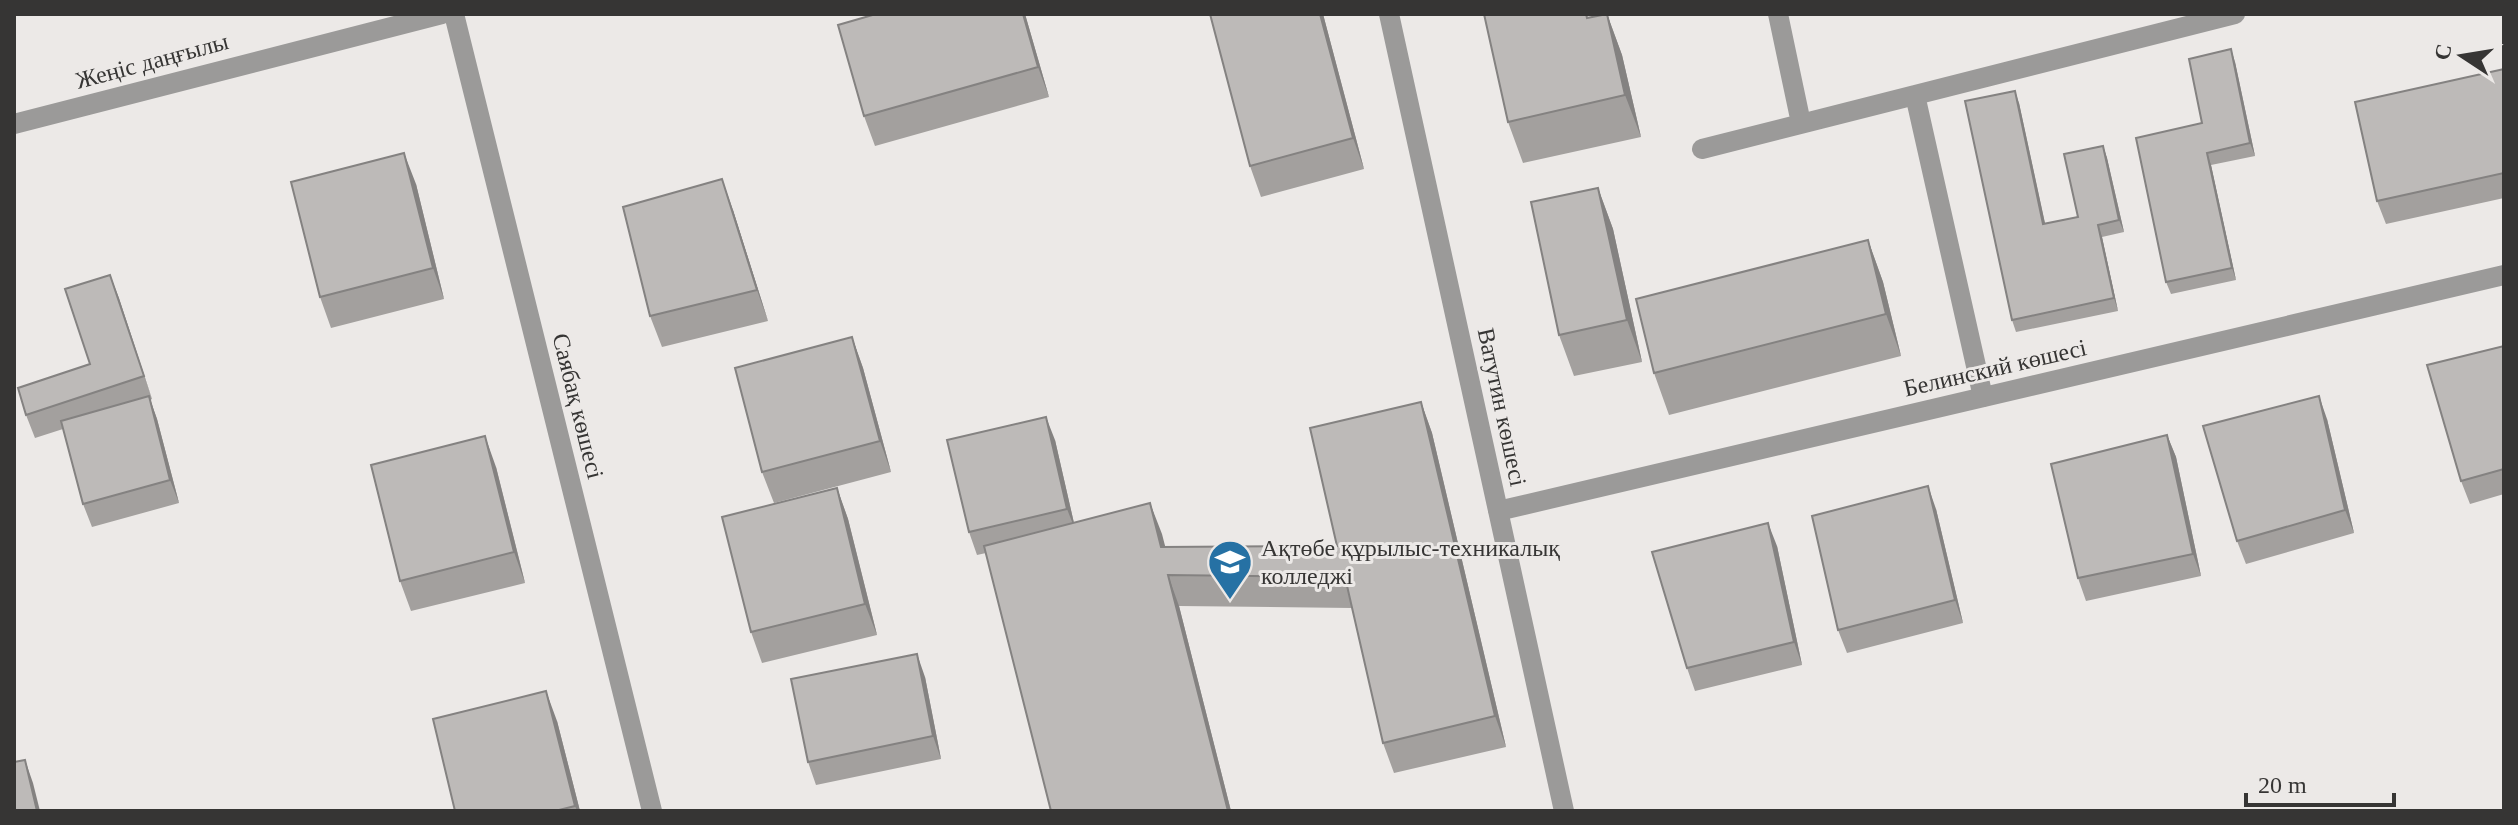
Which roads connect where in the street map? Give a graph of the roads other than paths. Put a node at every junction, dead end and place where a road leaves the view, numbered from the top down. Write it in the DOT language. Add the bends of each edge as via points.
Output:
graph roads {
  1 [pos="442,14"];
  2 [pos="454,14"];
  3 [pos="1389,14"];
  4 [pos="1778,14"];
  5 [pos="2235,14"];
  6 [pos="1915,95"];
  7 [pos="1801,123"];
  8 [pos="14,124"];
  9 [pos="1702,149"];
  10 [pos="2504,275"];
  11 [pos="1983,397"];
  12 [pos="1498,511"];
  13 [pos="652,811"];
  14 [pos="1564,811"];
  1 -- 8 [label="street, Жеңіс даңғылы"];
  2 -- 13 [label="street, Саябақ көшесі"];
  3 -- 12 [label="street, Ватутин көшесі"];
  4 -- 7 [label="street"];
  5 -- 6 [label="street"];
  6 -- 7 [label="street"];
  6 -- 11 [label="street"];
  7 -- 9 [label="street"];
  10 -- 11 [label="street, Белинский көшесі"];
  11 -- 12 [label="street, Белинский көшесі"];
  12 -- 14 [label="street, Ватутин көшесі"];
}
